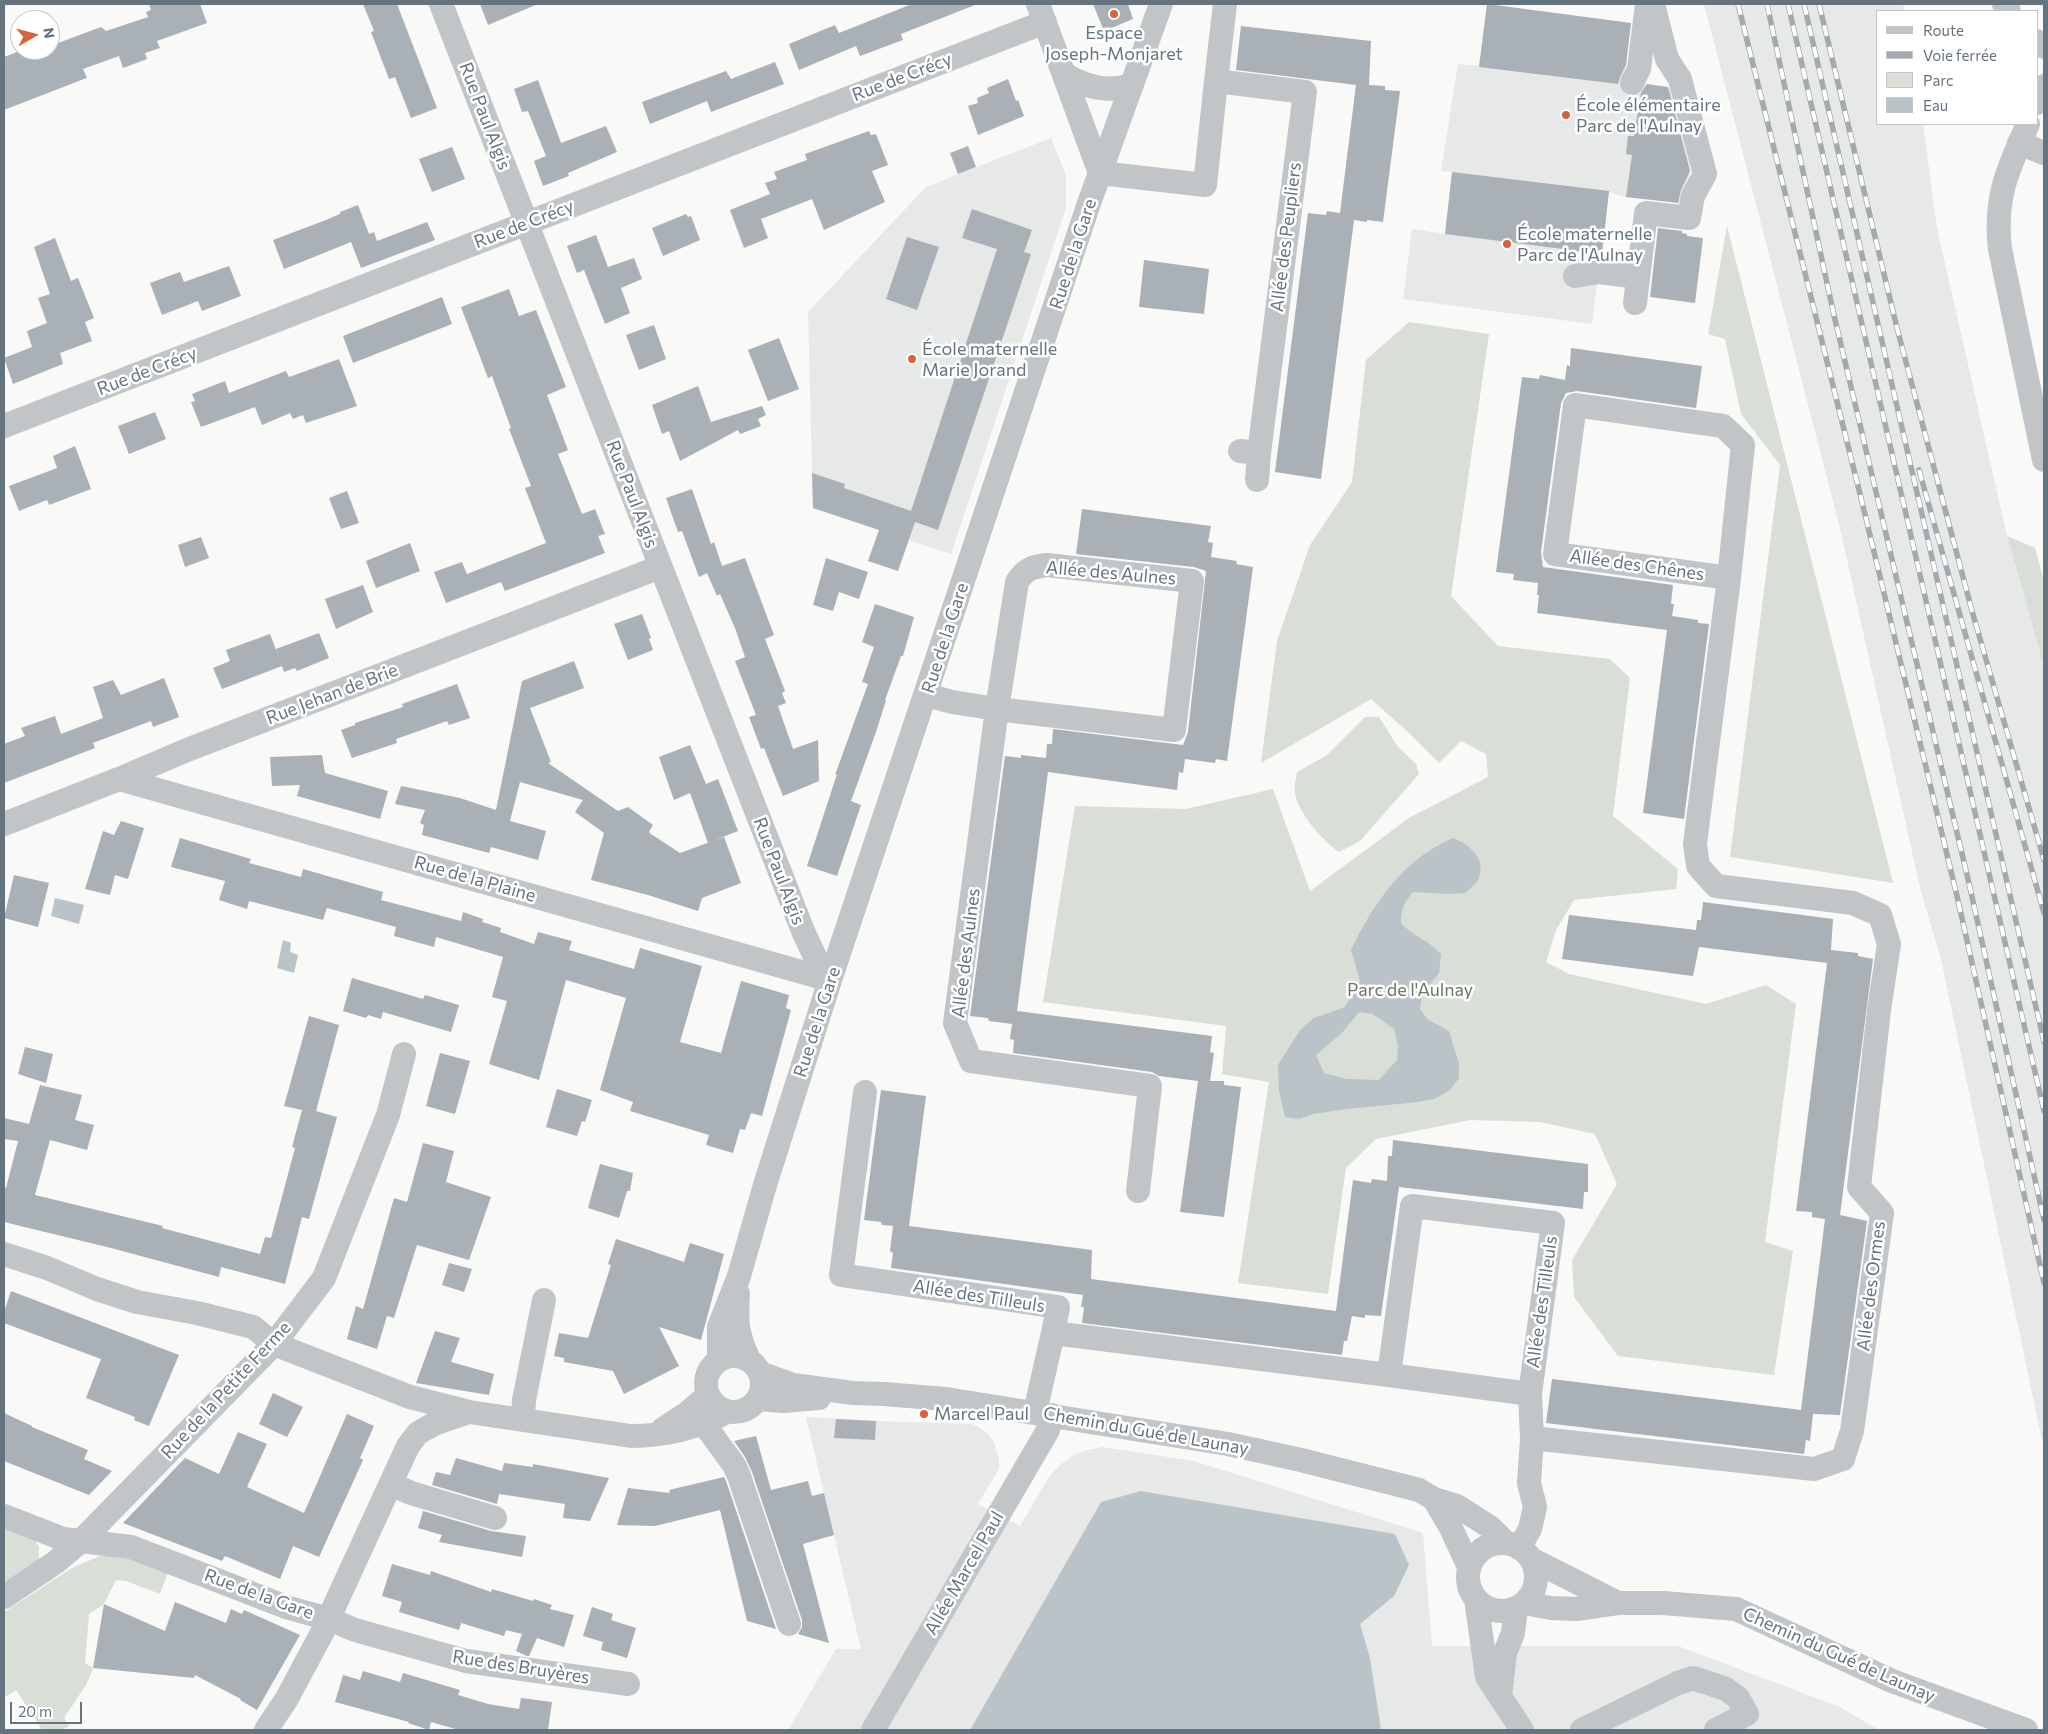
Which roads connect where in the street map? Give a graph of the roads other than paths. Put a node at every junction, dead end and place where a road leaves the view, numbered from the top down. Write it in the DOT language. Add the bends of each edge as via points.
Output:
graph roads {
  1 [pos="441,4"];
  2 [pos="1161,4"];
  3 [pos="1225,4"];
  4 [pos="1647,4"];
  5 [pos="1653,4"];
  6 [pos="1041,13"];
  7 [pos="1064,74"];
  8 [pos="1216,81"];
  9 [pos="1632,83"];
  10 [pos="1132,85"];
  11 [pos="2044,86"];
  12 [pos="2038,101"];
  13 [pos="2023,134"];
  14 [pos="2044,153"];
  15 [pos="1100,173"];
  16 [pos="526,224"];
  17 [pos="1575,276"];
  18 [pos="1638,277"];
  19 [pos="1635,303"];
  20 [pos="2039,411"];
  21 [pos="4,426"];
  22 [pos="2044,460"];
  23 [pos="1258,480"];
  24 [pos="660,566"];
  25 [pos="1729,578"];
  26 [pos="927,695"];
  27 [pos="997,709"];
  28 [pos="119,779"];
  29 [pos="4,824"];
  30 [pos="1716,886"];
  31 [pos="830,980"];
  32 [pos="404,1054"];
  33 [pos="865,1092"];
  34 [pos="1138,1191"];
  35 [pos="4,1254"];
  36 [pos="739,1276"];
  37 [pos="544,1300"];
  38 [pos="1053,1333"];
  39 [pos="274,1344"];
  40 [pos="719,1359"];
  41 [pos="755,1367"];
  42 [pos="1389,1375"];
  43 [pos="399,1392"];
  44 [pos="852,1393"];
  45 [pos="1530,1394"];
  46 [pos="707,1396"];
  47 [pos="758,1399"];
  48 [pos="469,1412"];
  49 [pos="727,1412"];
  50 [pos="1044,1414"];
  51 [pos="523,1419"];
  52 [pos="704,1424"];
  53 [pos="658,1433"];
  54 [pos="415,1437"];
  55 [pos="1532,1438"];
  56 [pos="391,1484"];
  57 [pos="1434,1499"];
  58 [pos="4,1516"];
  59 [pos="494,1518"];
  60 [pos="82,1540"];
  61 [pos="1519,1550"];
  62 [pos="1469,1567"];
  63 [pos="4,1597"];
  64 [pos="1476,1599"];
  65 [pos="1618,1603"];
  66 [pos="1520,1606"];
  67 [pos="329,1618"];
  68 [pos="789,1624"];
  69 [pos="628,1684"];
  70 [pos="1500,1697"];
  71 [pos="266,1730"];
  72 [pos="873,1730"];
  73 [pos="1522,1730"];
  74 [pos="1582,1730"];
  75 [pos="1716,1730"];
  76 [pos="2026,1730"];
  1 -- 16 [label="street, Rue Paul Algis"];
  2 -- 10 [label="street, Rue de la Gare"];
  3 -- 8 [label="street"];
  4 -- 9 [label="street" via="1640,69"];
  5 -- 18 [label="street" via="1667,59 1680,79 1705,174 1693,196 1689,218 1646,213"];
  6 -- 7 [label="street"];
  6 -- 16 [label="street, Rue de Crécy"];
  7 -- 10 [label="street" via="1077,82 1110,90"];
  7 -- 15 [label="street"];
  8 -- 15 [label="street" via="1205,185"];
  8 -- 23 [label="street, Allée des Peupliers" via="1305,92 1249,452"];
  10 -- 15 [label="street, Rue de la Gare"];
  11 -- 12 [label="street"];
  13 -- 14 [label="street"];
  13 -- 20 [label="street" via="2003,184 1998,226 2000,249"];
  15 -- 26 [label="street, Rue de la Gare"];
  16 -- 21 [label="street, Rue de Crécy"];
  16 -- 24 [label="street, Rue Paul Algis"];
  17 -- 18 [label="street" via="1599,272"];
  18 -- 19 [label="street"];
  20 -- 22 [label="street"];
  24 -- 28 [label="street, Rue Jehan de Brie"];
  24 -- 31 [label="street, Rue Paul Algis" via="803,931"];
  25 -- 25 [label="street, Allée des Chênes" via="1743,445 1723,426 1575,405 1555,554"];
  25 -- 30 [label="street, Allée des Chênes" via="1696,844 1698,866"];
  26 -- 27 [label="street, Allée des Aulnes"];
  26 -- 31 [label="street, Rue de la Gare"];
  27 -- 27 [label="street, Allée des Aulnes" via="1017,582 1024,572 1047,565 1192,581 1174,730"];
  27 -- 34 [label="street, Allée des Aulnes" via="955,1023 971,1061 1150,1086"];
  28 -- 29 [label="street, Rue Jehan de Brie"];
  28 -- 31 [label="street, Rue de la Plaine"];
  30 -- 55 [label="street, Allée des Ormes" via="1854,903 1880,915 1889,944 1859,1187 1882,1213 1852,1431 1843,1459 1814,1468"];
  31 -- 36 [label="street, Rue de la Gare"];
  32 -- 39 [label="street, Rue de la Petite Ferme" via="388,1115 324,1278"];
  33 -- 38 [label="street, Allée des Tilleuls" via="841,1275 1058,1307"];
  35 -- 39 [label="street" via="137,1302 253,1327"];
  36 -- 40 [label="street, Rue de la Gare" via="719,1327"];
  36 -- 41 [label="street, Rue de la Gare" via="736,1320 739,1338"];
  37 -- 51 [label="street"];
  38 -- 42 [label="street, Allée des Tilleuls"];
  38 -- 50 [label="street, Allée Marcel Paul"];
  39 -- 43 [label="street"];
  39 -- 60 [label="street, Rue de la Petite Ferme"];
  40 -- 41 [label="street" via="735,1355"];
  40 -- 46 [label="street" via="708,1371"];
  41 -- 44 [label="street, Chemin du Gué de Launay" via="793,1385"];
  41 -- 47 [label="street" via="762,1382"];
  42 -- 45 [label="street, Allée des Tilleuls"];
  42 -- 45 [label="street, Allée des Tilleuls" via="1412,1206 1553,1222"];
  43 -- 48 [label="street"];
  43 -- 54 [label="street" via="408,1408"];
  44 -- 47 [label="street, Chemin du Gué de Launay" via="803,1400"];
  44 -- 50 [label="street, Chemin du Gué de Launay" via="946,1399"];
  45 -- 55 [label="street, Allée des Tilleuls"];
  46 -- 49 [label="street"];
  46 -- 53 [label="street, Rue de la Gare"];
  47 -- 49 [label="street" via="745,1410"];
  48 -- 51 [label="street, Rue de la Gare"];
  48 -- 54 [label="street, Rue de la Gare" via="434,1424"];
  49 -- 52 [label="street, Rue de la Gare"];
  50 -- 57 [label="street, Chemin du Gué de Launay" via="1228,1444 1418,1490"];
  50 -- 72 [label="street, Allée Marcel Paul" via="1048,1430"];
  51 -- 53 [label="street, Rue de la Gare" via="631,1436"];
  52 -- 53 [label="street, Rue de la Gare"];
  52 -- 68 [label="street" via="740,1476"];
  54 -- 56 [label="street, Rue de la Gare"];
  55 -- 61 [label="street, Allée des Tilleuls" via="1528,1483 1535,1507 1530,1529"];
  56 -- 59 [label="street"];
  56 -- 67 [label="street, Rue de la Gare"];
  57 -- 61 [label="street, Chemin du Gué de Launay" via="1457,1506"];
  57 -- 62 [label="street"];
  58 -- 60 [label="street, Rue de la Gare" via="63,1539"];
  60 -- 63 [label="street, Rue de la Petite Ferme"];
  60 -- 67 [label="street, Rue de la Gare" via="131,1546 288,1608"];
  61 -- 62 [label="street" via="1490,1545 1474,1557"];
  61 -- 65 [label="street, Chemin du Gué de Launay"];
  61 -- 66 [label="street" via="1536,1578 1535,1587"];
  62 -- 64 [label="street" via="1470,1590"];
  64 -- 66 [label="street" via="1490,1610 1508,1611"];
  64 -- 70 [label="street" via="1487,1677"];
  65 -- 66 [label="street, Chemin du Gué de Launay" via="1576,1609"];
  65 -- 76 [label="street, Chemin du Gué de Launay" via="1736,1609 1892,1681"];
  66 -- 70 [label="street" via="1505,1653"];
  67 -- 69 [label="street, Rue des Bruyères" via="355,1630 466,1662"];
  67 -- 71 [label="street" via="286,1700"];
  70 -- 73 [label="street"];
  74 -- 75 [label="street" via="1693,1678 1726,1689 1738,1698 1747,1714"];
}
